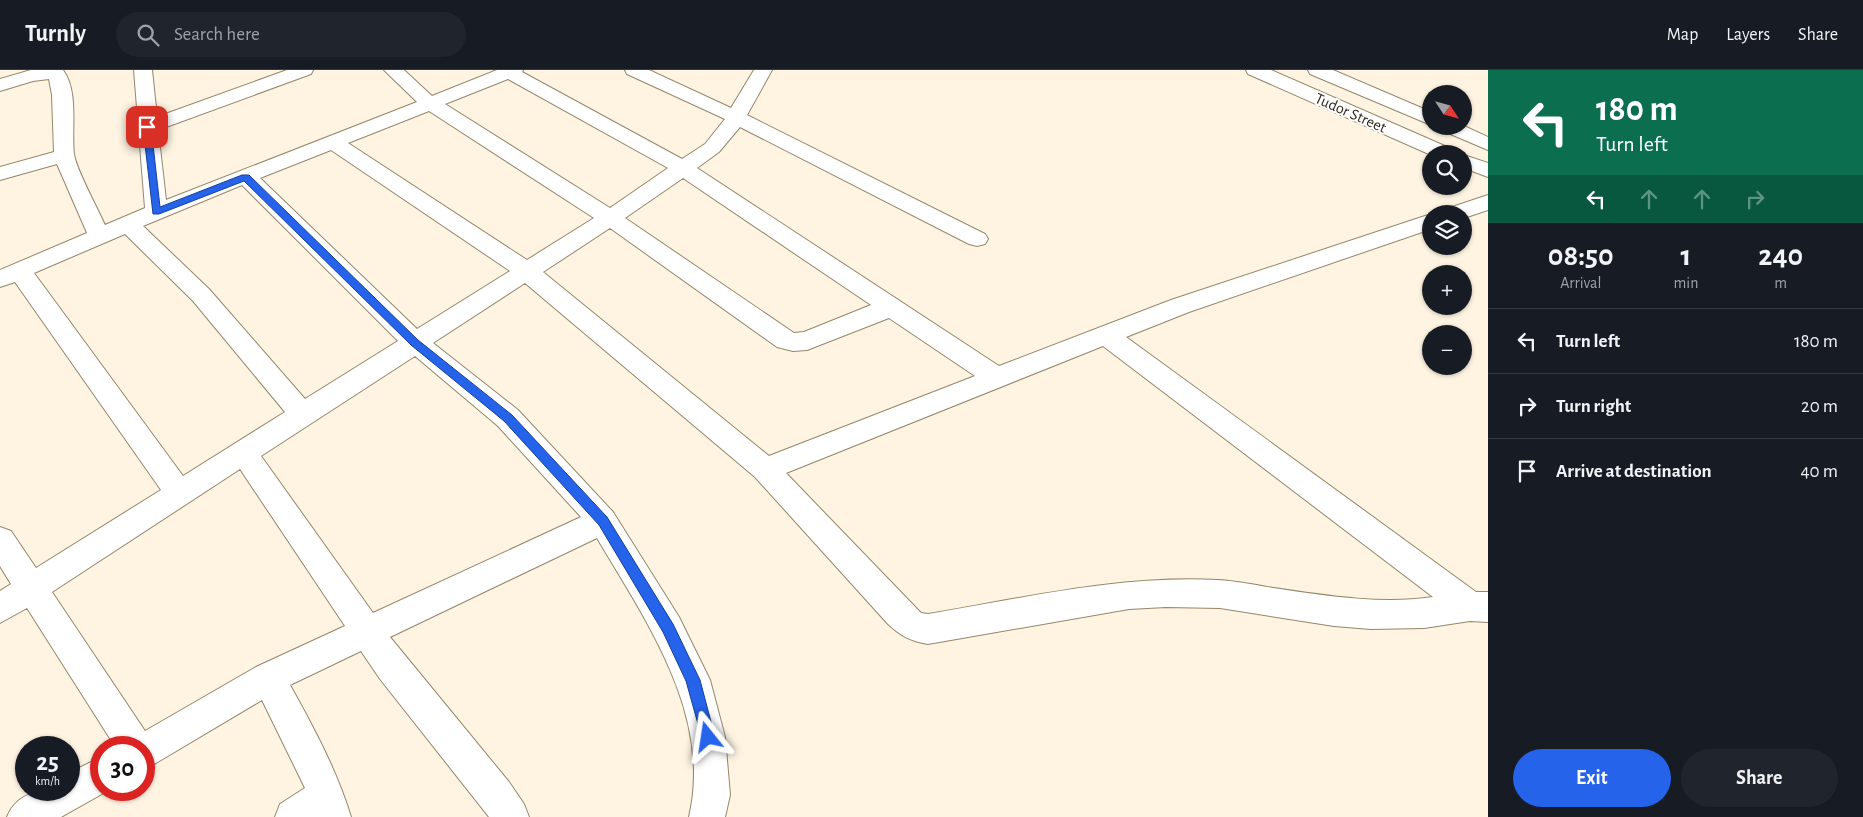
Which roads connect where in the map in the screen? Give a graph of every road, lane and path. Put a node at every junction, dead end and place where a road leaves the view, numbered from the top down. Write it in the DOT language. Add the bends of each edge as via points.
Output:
graph roads {
  1 [pos="143,70"];
  2 [pos="304,70"];
  3 [pos="393,70"];
  4 [pos="634,70"];
  5 [pos="763,70"];
  6 [pos="1254,70"];
  7 [pos="1317,70"];
  8 [pos="512,71"];
  9 [pos="0,85"];
  10 [pos="428,102"];
  11 [pos="1422,115"];
  12 [pos="736,117"];
  13 [pos="147,127"];
  14 [pos="1468,135"];
  15 [pos="331,141"];
  16 [pos="1488,144"];
  17 [pos="1426,145"];
  18 [pos="64,156"];
  19 [pos="1472,164"];
  20 [pos="682,168"];
  21 [pos="1488,171"];
  22 [pos="0,174"];
  23 [pos="246,177"];
  24 [pos="1488,202"];
  25 [pos="1472,208"];
  26 [pos="156,212"];
  27 [pos="610,218"];
  28 [pos="128,224"];
  29 [pos="1422,224"];
  30 [pos="100,236"];
  31 [pos="977,238"];
  32 [pos="526,271"];
  33 [pos="10,275"];
  34 [pos="891,308"];
  35 [pos="1106,335"];
  36 [pos="415,342"];
  37 [pos="997,378"];
  38 [pos="303,415"];
  39 [pos="243,452"];
  40 [pos="765,469"];
  41 [pos="178,493"];
  42 [pos="603,521"];
  43 [pos="0,540"];
  44 [pos="32,589"];
  45 [pos="1479,606"];
  46 [pos="0,608"];
  47 [pos="367,632"];
  48 [pos="268,678"];
  49 [pos="128,736"];
  50 [pos="155,745"];
  51 [pos="90,781"];
  52 [pos="330,806"];
  53 [pos="25,817"];
  54 [pos="293,817"];
  55 [pos="511,817"];
  56 [pos="707,817"];
  1 -- 13 [label="street"];
  2 -- 13 [label="street"];
  3 -- 10 [label="street"];
  4 -- 12 [label="street"];
  5 -- 12 [label="street"];
  6 -- 17 [label="street, Tudor Street"];
  7 -- 11 [label="street, Tudor Street"];
  8 -- 10 [label="street"];
  8 -- 20 [label="street"];
  9 -- 18 [label="street" via="41,73 57,74 62,95"];
  10 -- 15 [label="street"];
  10 -- 27 [label="street"];
  12 -- 20 [label="street" via="728,132 712,148"];
  12 -- 31 [label="street"];
  13 -- 26 [label="street"];
  14 -- 16 [label="street"];
  15 -- 23 [label="street"];
  15 -- 32 [label="street"];
  18 -- 22 [label="street"];
  18 -- 30 [label="street"];
  19 -- 21 [label="street"];
  20 -- 27 [label="street"];
  20 -- 34 [label="street"];
  23 -- 26 [label="street"];
  23 -- 36 [label="street"];
  24 -- 25 [label="street"];
  26 -- 28 [label="street"];
  27 -- 32 [label="street"];
  27 -- 34 [label="street" via="786,340 807,340"];
  28 -- 30 [label="street"];
  28 -- 38 [label="street" via="201,294"];
  29 -- 35 [label="street" via="1180,306"];
  30 -- 33 [label="street"];
  32 -- 36 [label="street"];
  32 -- 40 [label="street"];
  33 -- 41 [label="street"];
  34 -- 37 [label="street"];
  35 -- 37 [label="street"];
  35 -- 45 [label="street"];
  36 -- 38 [label="street"];
  36 -- 42 [label="street" via="508,418"];
  37 -- 40 [label="street"];
  38 -- 39 [label="street"];
  39 -- 41 [label="street"];
  39 -- 47 [label="street"];
  40 -- 45 [label="street" via="907,623 921,629 1129,595 1166,593 1220,594 1371,614 1424,613"];
  41 -- 44 [label="street"];
  42 -- 47 [label="street"];
  42 -- 56 [label="street" via="668,628 693,680 708,737 712,795"];
  43 -- 44 [label="street"];
  44 -- 46 [label="street"];
  44 -- 49 [label="street"];
  47 -- 48 [label="street"];
  47 -- 55 [label="street"];
  48 -- 50 [label="street"];
  48 -- 52 [label="street"];
  51 -- 53 [label="street"];
  52 -- 54 [label="street"];
}
